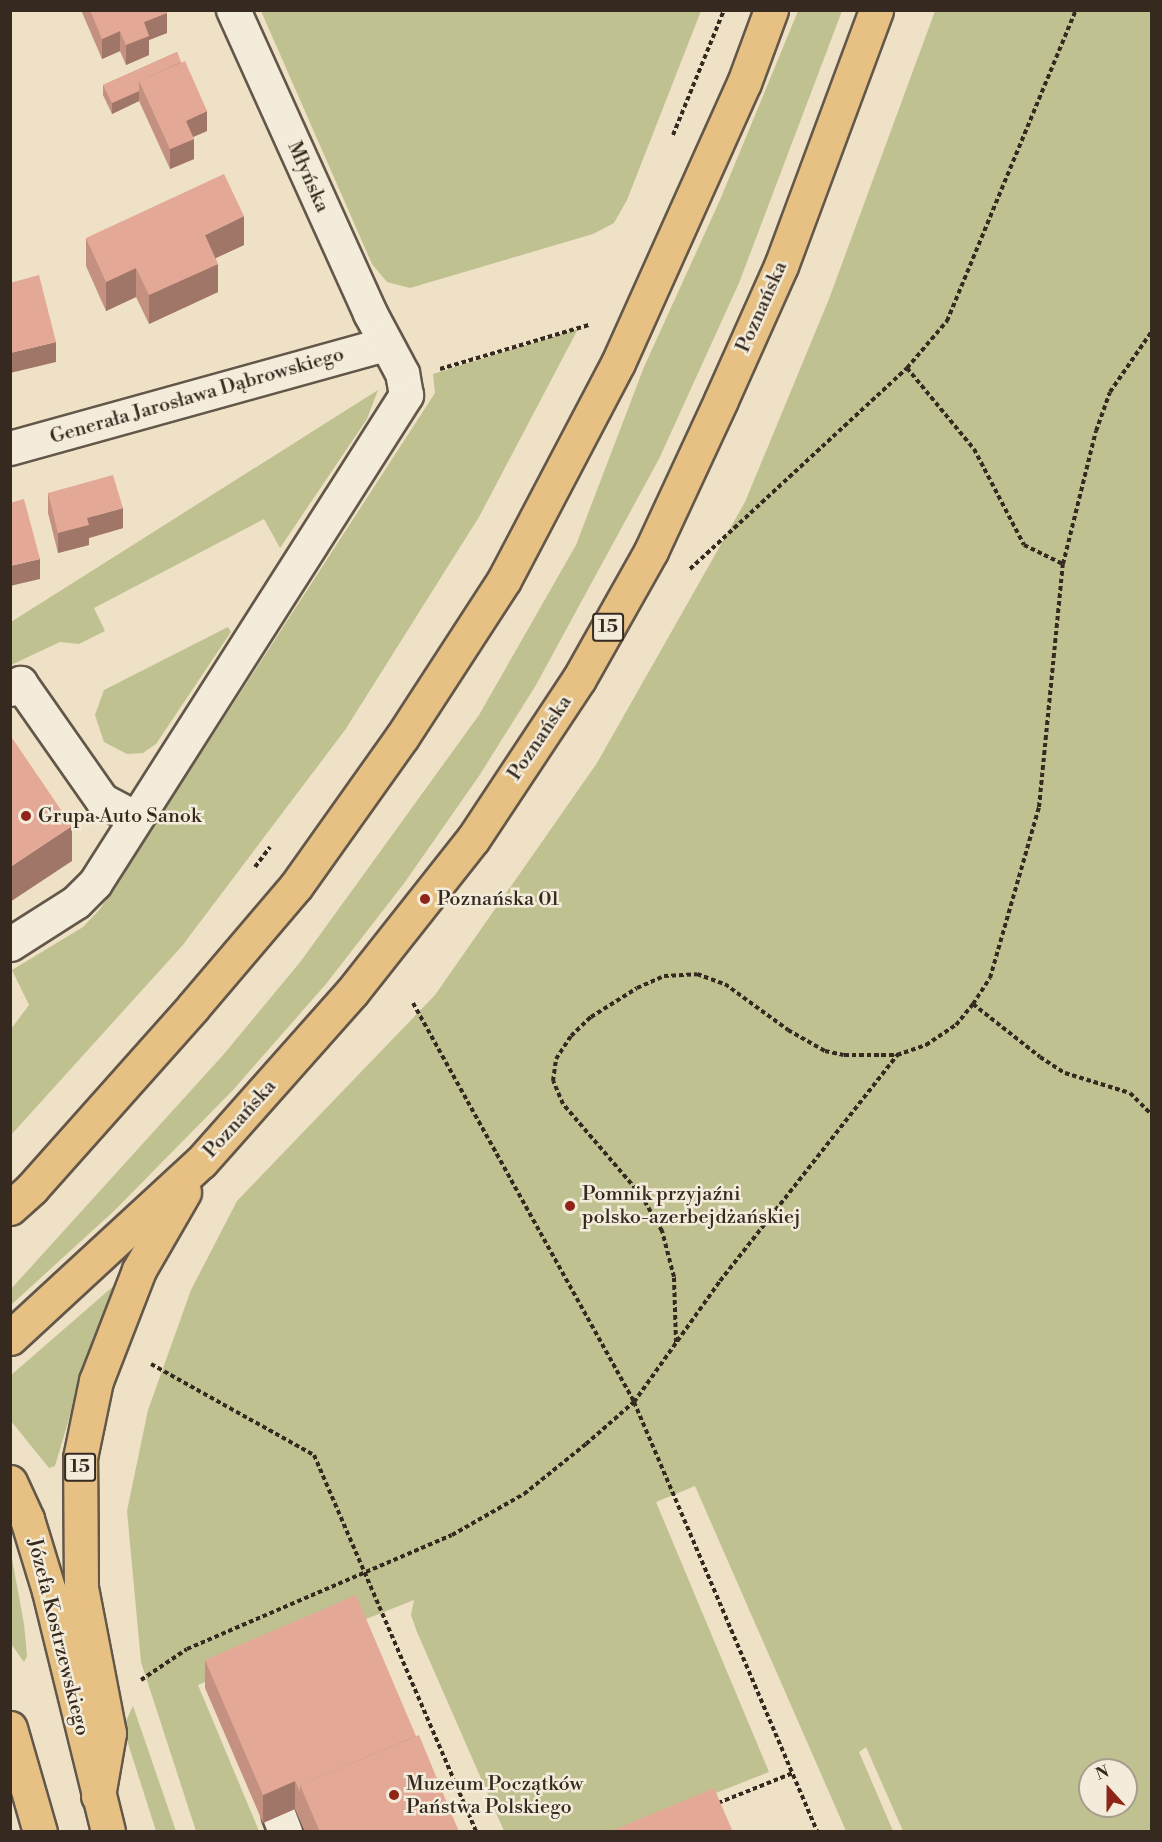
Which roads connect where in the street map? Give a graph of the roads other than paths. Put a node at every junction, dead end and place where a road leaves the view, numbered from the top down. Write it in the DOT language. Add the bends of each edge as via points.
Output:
graph roads {
  1 [pos="233,10"];
  2 [pos="771,10"];
  3 [pos="876,10"];
  4 [pos="384,344"];
  5 [pos="10,448"];
  6 [pos="10,689"];
  7 [pos="136,818"];
  8 [pos="10,944"];
  9 [pos="201,1162"];
  10 [pos="21,1198"];
  11 [pos="10,1234"];
  12 [pos="10,1338"];
  13 [pos="10,1482"];
  14 [pos="10,1728"];
  15 [pos="98,1796"];
  16 [pos="40,1832"];
  17 [pos="108,1832"];
  1 -- 4 [label="street, Młyńska"];
  2 -- 10 [label="main road" via="744,83 618,363 504,580 402,737 296,886"];
  3 -- 9 [label="main road, Poznańska / 15" via="781,266 651,551 579,679 473,839 352,992"];
  4 -- 5 [label="street, Generała Jarosława Dąbrowskiego"];
  4 -- 7 [label="street, Młyńska" via="402,373 406,395"];
  6 -- 7 [label="street" via="20,683 102,800"];
  7 -- 8 [label="street, Młyńska" via="95,883"];
  9 -- 12 [label="main road, Poznańska"];
  9 -- 15 [label="main road, Józefa Kostrzewskiego / 15" via="139,1270 96,1380 80,1458 81,1587 109,1733"];
  10 -- 11 [label="main road"];
  13 -- 15 [label="main road, Józefa Kostrzewskiego" via="27,1519 48,1591"];
  14 -- 16 [label="main road"];
  15 -- 17 [label="main road, Józefa Kostrzewskiego / 15"];
}
